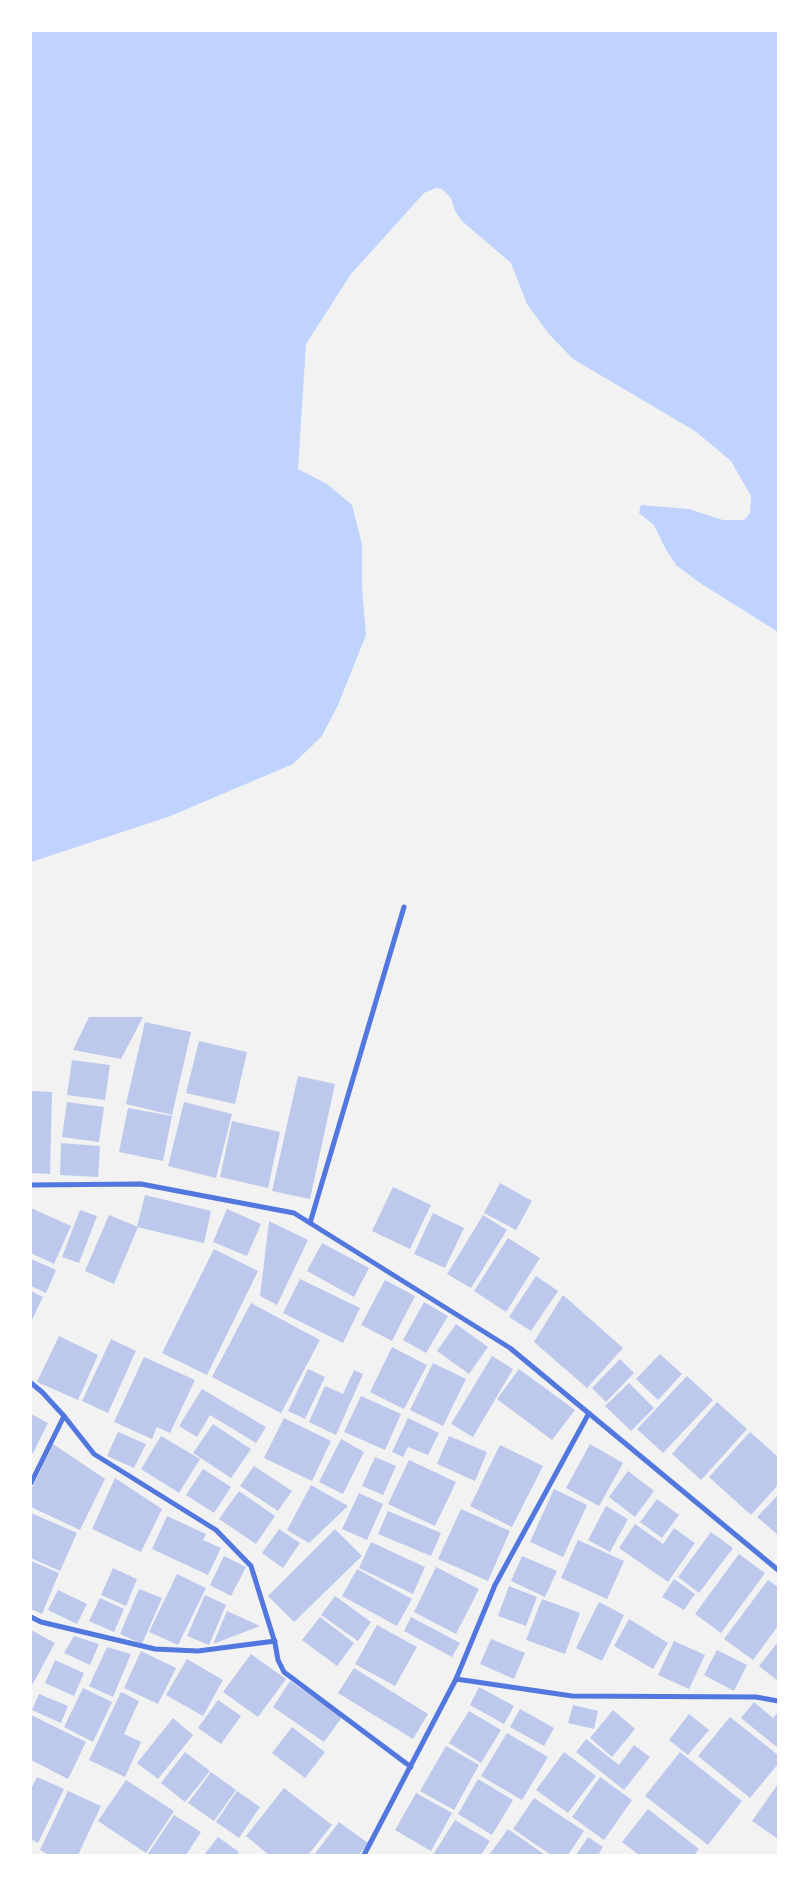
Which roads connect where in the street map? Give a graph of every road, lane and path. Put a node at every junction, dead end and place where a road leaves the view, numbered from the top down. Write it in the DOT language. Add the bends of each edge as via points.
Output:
graph roads {
  1 [pos="404,907"];
  2 [pos="31,1185"];
  3 [pos="310,1223"];
  4 [pos="31,1383"];
  5 [pos="589,1413"];
  6 [pos="64,1416"];
  7 [pos="31,1482"];
  8 [pos="778,1570"];
  9 [pos="31,1617"];
  10 [pos="275,1641"];
  11 [pos="456,1679"];
  12 [pos="778,1701"];
  13 [pos="411,1767"];
  14 [pos="364,1855"];
  1 -- 3 [label="street"];
  2 -- 3 [label="street" via="141,1184 294,1213"];
  3 -- 5 [label="street" via="510,1348"];
  4 -- 6 [label="street"];
  5 -- 8 [label="street"];
  5 -- 11 [label="street" via="495,1585"];
  6 -- 7 [label="street"];
  6 -- 10 [label="street" via="94,1454 216,1530 251,1566"];
  9 -- 10 [label="street" via="155,1649 198,1651"];
  10 -- 13 [label="street" via="284,1672"];
  11 -- 12 [label="street" via="572,1696 756,1697"];
  11 -- 13 [label="street"];
  13 -- 14 [label="street"];
}
